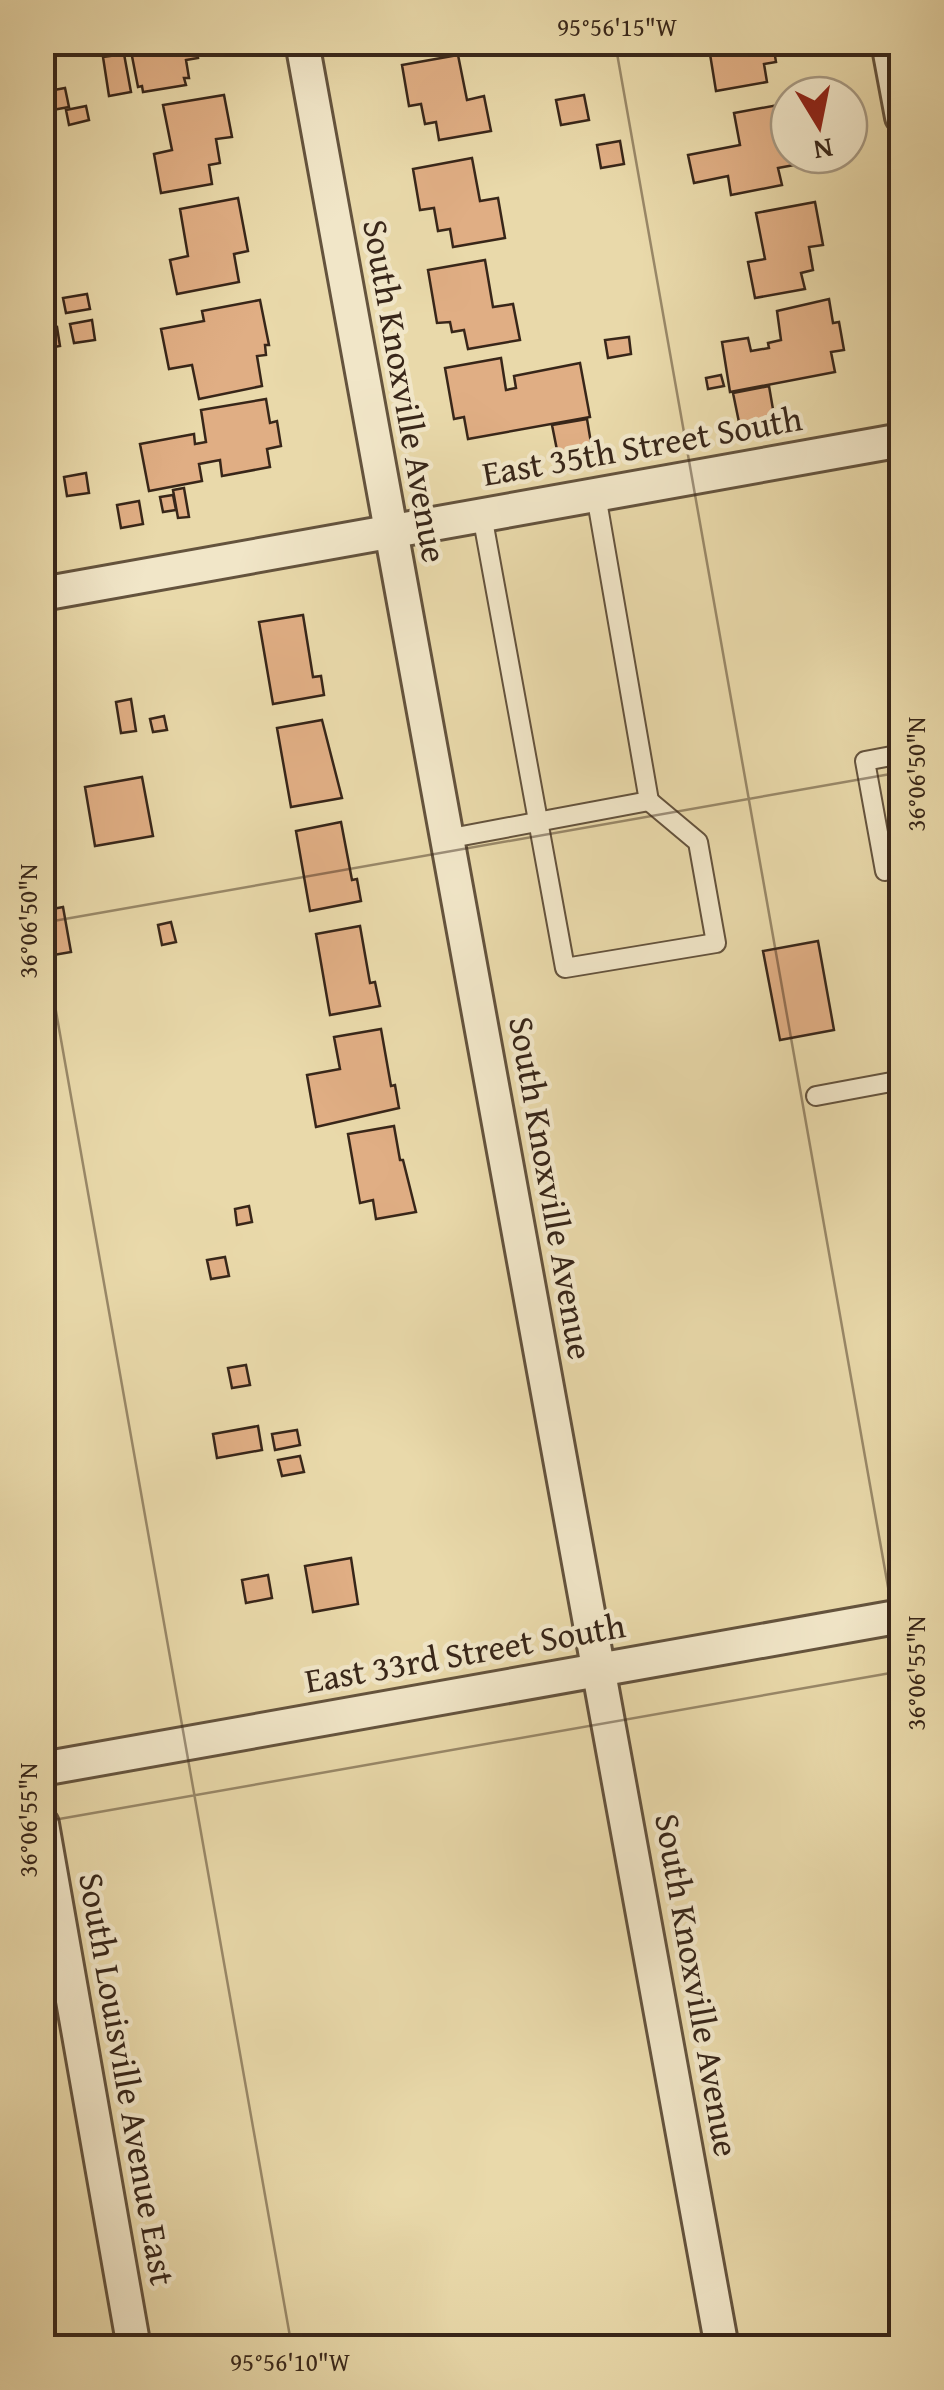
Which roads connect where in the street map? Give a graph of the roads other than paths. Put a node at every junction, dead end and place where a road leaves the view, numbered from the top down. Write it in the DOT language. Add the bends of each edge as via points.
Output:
graph roads {
  1 [pos="302,42"];
  2 [pos="888,42"];
  3 [pos="902,117"];
  4 [pos="902,440"];
  5 [pos="596,495"];
  6 [pos="482,515"];
  7 [pos="390,532"];
  8 [pos="42,594"];
  9 [pos="902,754"];
  10 [pos="648,801"];
  11 [pos="539,821"];
  12 [pos="446,839"];
  13 [pos="902,868"];
  14 [pos="902,1080"];
  15 [pos="816,1096"];
  16 [pos="902,1616"];
  17 [pos="599,1669"];
  18 [pos="42,1769"];
  19 [pos="42,1824"];
  20 [pos="134,2348"];
  21 [pos="722,2348"];
  1 -- 7 [label="street, South Knoxville Avenue"];
  2 -- 3 [label="street"];
  4 -- 5 [label="street, East 35th Street South"];
  5 -- 6 [label="street, East 35th Street South"];
  5 -- 10 [label="lane"];
  6 -- 7 [label="street, East 35th Street South"];
  6 -- 11 [label="lane"];
  7 -- 8 [label="street, East 35th Street South"];
  7 -- 12 [label="street, South Knoxville Avenue"];
  9 -- 13 [label="lane" via="865,760 885,871"];
  10 -- 11 [label="lane"];
  10 -- 11 [label="lane" via="698,842 716,943 565,968"];
  11 -- 12 [label="lane"];
  12 -- 17 [label="street, South Knoxville Avenue"];
  14 -- 15 [label="lane"];
  16 -- 17 [label="street, East 33rd Street South"];
  17 -- 18 [label="street, East 33rd Street South"];
  17 -- 21 [label="street, South Knoxville Avenue"];
  19 -- 20 [label="street, South Louisville Avenue East"];
}
